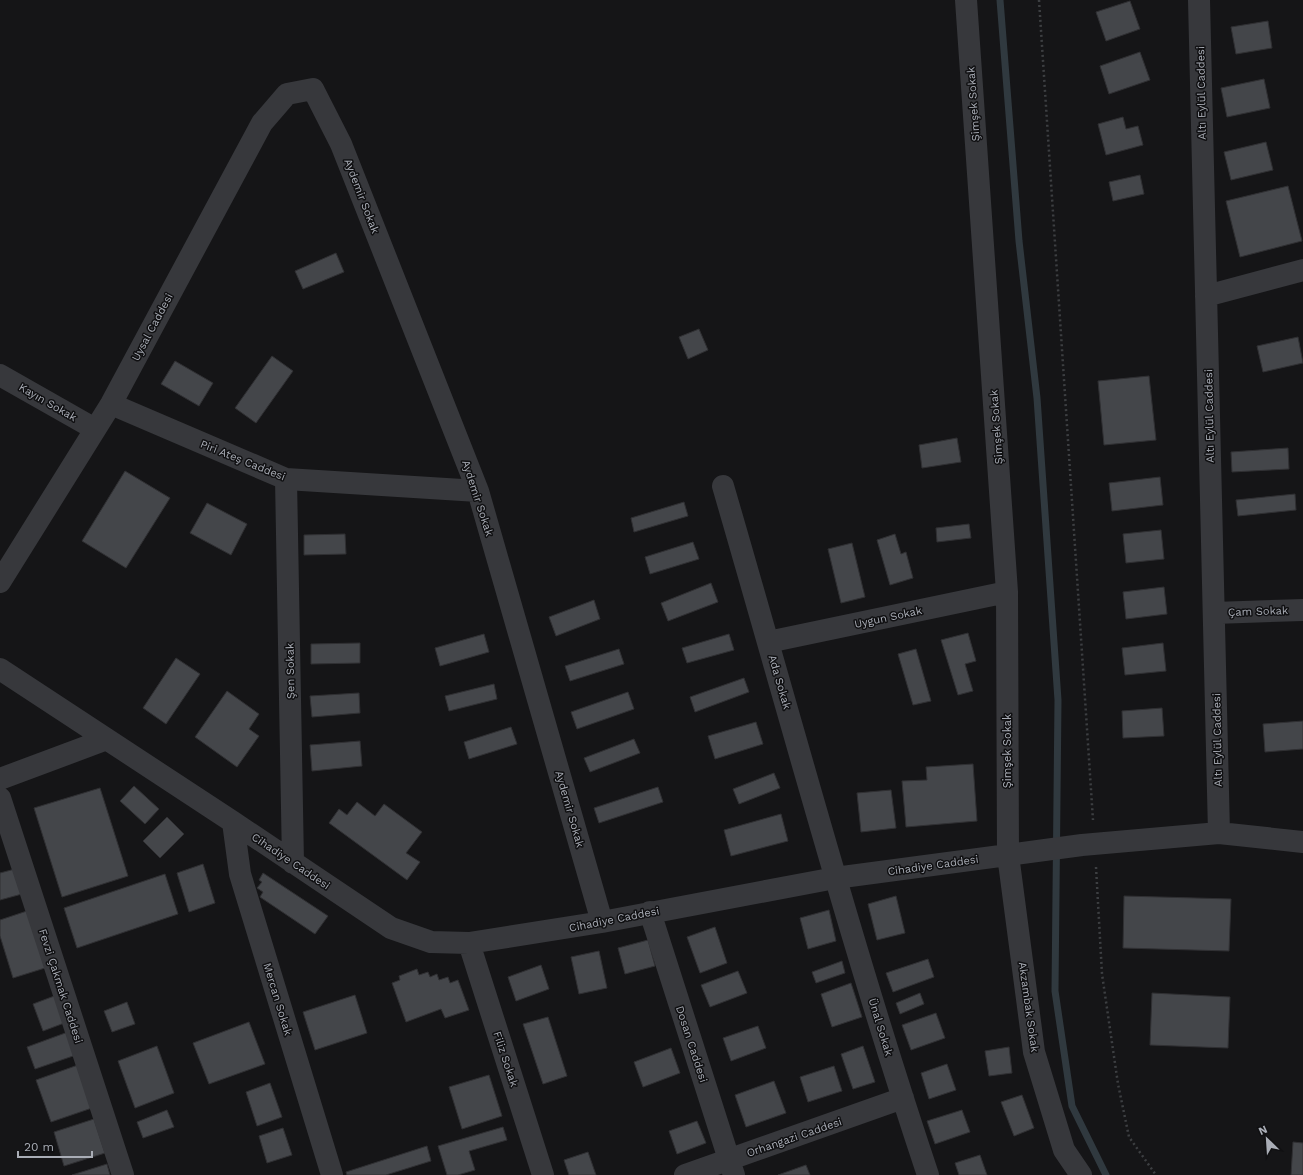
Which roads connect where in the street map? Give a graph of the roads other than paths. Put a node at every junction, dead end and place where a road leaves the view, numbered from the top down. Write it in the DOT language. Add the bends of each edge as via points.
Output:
graph roads {
  1 [pos="966,0"];
  2 [pos="1199,0"];
  3 [pos="313,89"];
  4 [pos="1303,270"];
  5 [pos="1206,296"];
  6 [pos="0,375"];
  7 [pos="111,404"];
  8 [pos="95,429"];
  9 [pos="286,479"];
  10 [pos="722,486"];
  11 [pos="478,491"];
  12 [pos="0,582"];
  13 [pos="1007,592"];
  14 [pos="1303,610"];
  15 [pos="1214,613"];
  16 [pos="768,642"];
  17 [pos="0,669"];
  18 [pos="107,739"];
  19 [pos="0,779"];
  20 [pos="0,798"];
  21 [pos="233,822"];
  22 [pos="1219,833"];
  23 [pos="1303,842"];
  24 [pos="1016,854"];
  25 [pos="293,863"];
  26 [pos="835,878"];
  27 [pos="650,912"];
  28 [pos="602,922"];
  29 [pos="469,943"];
  30 [pos="903,1098"];
  31 [pos="732,1167"];
  32 [pos="123,1175"];
  33 [pos="332,1175"];
  34 [pos="543,1175"];
  35 [pos="685,1175"];
  36 [pos="928,1175"];
  37 [pos="1081,1175"];
  1 -- 13 [label="street, Şimşek Sokak"];
  2 -- 5 [label="street, Altı Eylül Caddesi"];
  3 -- 7 [label="street, Uysal Caddesi" via="287,94 262,123"];
  3 -- 11 [label="street, Aydemir Sokak" via="341,144"];
  4 -- 5 [label="street"];
  5 -- 15 [label="street, Altı Eylül Caddesi"];
  6 -- 8 [label="street, Kayın Sokak"];
  7 -- 8 [label="street, Uysal Caddesi"];
  7 -- 9 [label="street, Piri Ateş Caddesi"];
  8 -- 12 [label="street, Uysal Caddesi"];
  9 -- 11 [label="street, Piri Ateş Caddesi"];
  9 -- 25 [label="street, Şen Sokak"];
  10 -- 16 [label="street, Ada Sokak"];
  11 -- 28 [label="street, Aydemir Sokak"];
  13 -- 16 [label="street, Uygun Sokak"];
  13 -- 24 [label="street, Şimşek Sokak"];
  14 -- 15 [label="street, Çam Sokak"];
  15 -- 22 [label="street, Altı Eylül Caddesi"];
  16 -- 26 [label="street, Ada Sokak"];
  17 -- 18 [label="street, Cihadiye Caddesi"];
  18 -- 19 [label="street"];
  18 -- 21 [label="street, Cihadiye Caddesi"];
  20 -- 32 [label="street, Fevzi Çakmak Caddesi"];
  21 -- 25 [label="street, Cihadiye Caddesi"];
  21 -- 33 [label="street, Mercan Sokak" via="240,874"];
  22 -- 23 [label="street, Cihadiye Caddesi"];
  22 -- 24 [label="street, Cihadiye Caddesi" via="1088,844"];
  24 -- 26 [label="street, Cihadiye Caddesi"];
  24 -- 37 [label="street, Akzambak Sokak" via="1034,1052 1064,1150"];
  25 -- 29 [label="street, Cihadiye Caddesi" via="391,928 431,942"];
  26 -- 27 [label="street, Cihadiye Caddesi"];
  26 -- 30 [label="street, Ünal Sokak"];
  27 -- 28 [label="street, Cihadiye Caddesi"];
  27 -- 31 [label="street, Dosan Caddesi"];
  28 -- 29 [label="street, Cihadiye Caddesi"];
  29 -- 34 [label="street, Filiz Sokak"];
  30 -- 31 [label="street, Orhangazi Caddesi"];
  30 -- 36 [label="street, Ünal Sokak"];
  31 -- 35 [label="street, Orhangazi Caddesi"];
}
